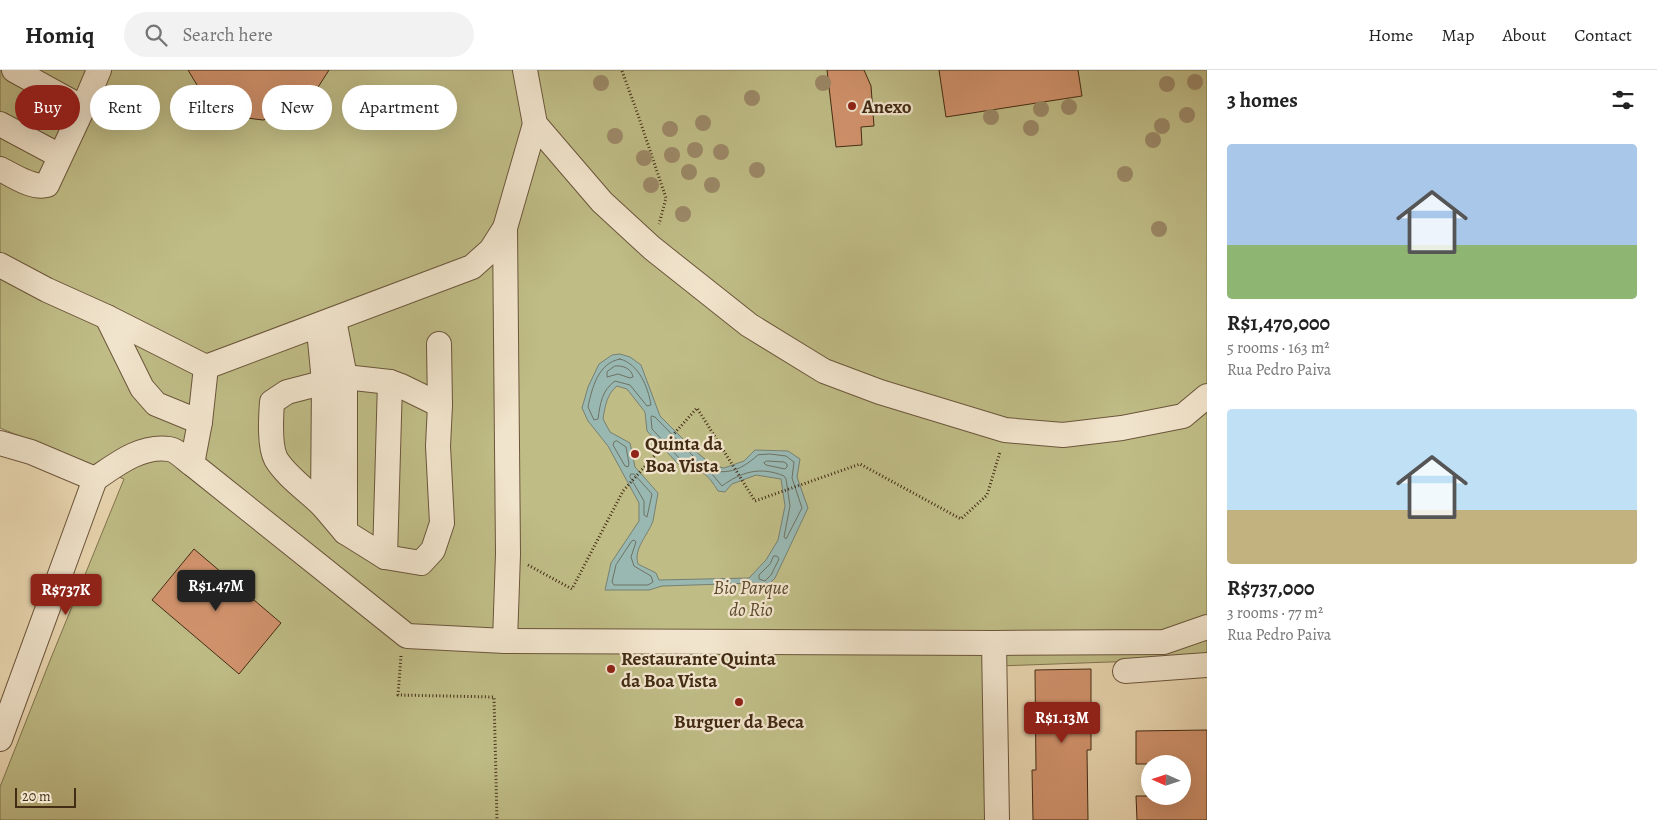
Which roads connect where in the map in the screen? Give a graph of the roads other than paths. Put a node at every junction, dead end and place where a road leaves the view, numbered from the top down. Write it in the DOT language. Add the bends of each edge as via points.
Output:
graph roads {
  1 [pos="14,70"];
  2 [pos="99,70"];
  3 [pos="525,70"];
  4 [pos="84,108"];
  5 [pos="0,124"];
  6 [pos="535,124"];
  7 [pos="60,156"];
  8 [pos="0,169"];
  9 [pos="505,228"];
  10 [pos="0,265"];
  11 [pos="108,317"];
  12 [pos="325,324"];
  13 [pos="439,344"];
  14 [pos="206,367"];
  15 [pos="334,380"];
  16 [pos="390,382"];
  17 [pos="1207,396"];
  18 [pos="440,405"];
  19 [pos="200,422"];
  20 [pos="0,443"];
  21 [pos="192,464"];
  22 [pos="95,479"];
  23 [pos="323,506"];
  24 [pos="345,532"];
  25 [pos="385,557"];
  26 [pos="1207,627"];
  27 [pos="505,641"];
  28 [pos="994,643"];
  29 [pos="1207,665"];
  30 [pos="1125,671"];
  31 [pos="0,739"];
  32 [pos="997,820"];
  1 -- 4 [label="street"];
  2 -- 4 [label="street"];
  3 -- 6 [label="street"];
  4 -- 7 [label="street"];
  5 -- 7 [label="street"];
  6 -- 9 [label="street"];
  6 -- 17 [label="street" via="602,202 652,248 749,325 824,371 880,392 1005,430 1063,435 1182,416"];
  7 -- 8 [label="street" via="47,185 32,184"];
  9 -- 12 [label="street" via="491,250 472,267"];
  9 -- 27 [label="street" via="508,554"];
  10 -- 11 [label="street"];
  11 -- 14 [label="street"];
  11 -- 19 [label="street" via="142,388 156,404"];
  12 -- 14 [label="street"];
  12 -- 15 [label="street"];
  13 -- 18 [label="street"];
  14 -- 19 [label="street"];
  15 -- 16 [label="street"];
  15 -- 23 [label="street"];
  15 -- 23 [label="street" via="287,392 272,402 271,431 276,458 286,472"];
  15 -- 24 [label="street"];
  16 -- 18 [label="street"];
  16 -- 25 [label="street"];
  18 -- 25 [label="street" via="438,446 442,522 434,550 421,563"];
  19 -- 21 [label="street"];
  20 -- 22 [label="street" via="31,452"];
  21 -- 22 [label="street" via="171,449 152,450 130,456"];
  21 -- 27 [label="street" via="407,636"];
  22 -- 31 [label="street"];
  23 -- 24 [label="street"];
  24 -- 25 [label="street"];
  26 -- 28 [label="street" via="1164,642"];
  27 -- 28 [label="street"];
  28 -- 32 [label="street"];
  29 -- 30 [label="street"];
}
